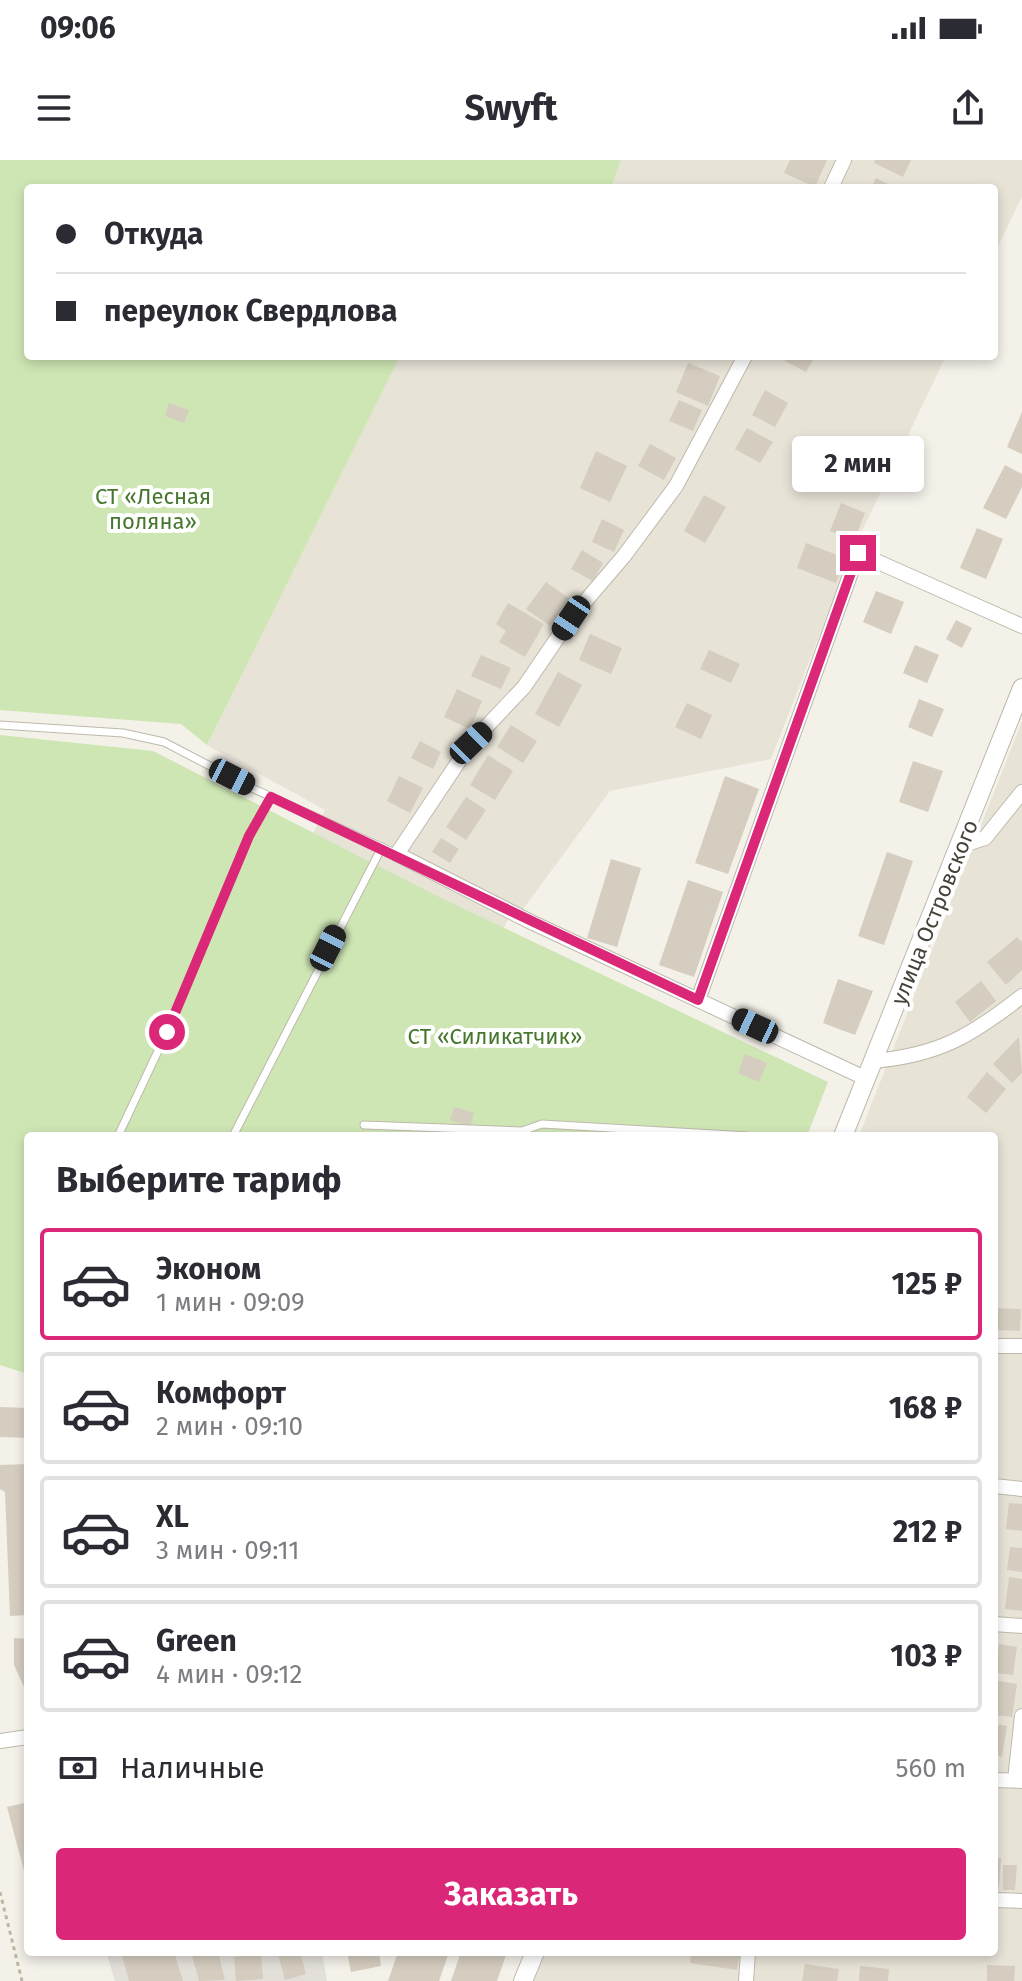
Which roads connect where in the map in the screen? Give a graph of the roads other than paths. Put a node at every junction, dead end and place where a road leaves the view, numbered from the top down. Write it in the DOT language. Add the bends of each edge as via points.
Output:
graph roads {
  1 [pos="844,160"];
  2 [pos="833,184"];
  3 [pos="743,360"];
  4 [pos="1022,626"];
  5 [pos="1022,688"];
  6 [pos="0,725"];
  7 [pos="1022,792"];
  8 [pos="271,797"];
  9 [pos="960,846"];
  10 [pos="382,847"];
  11 [pos="397,854"];
  12 [pos="1022,996"];
  13 [pos="698,1000"];
  14 [pos="874,1061"];
  15 [pos="867,1079"];
  16 [pos="364,1125"];
  17 [pos="120,1132"];
  18 [pos="235,1132"];
  19 [pos="679,1132"];
  20 [pos="845,1132"];
  21 [pos="998,1346"];
  22 [pos="1022,1346"];
  23 [pos="998,1486"];
  24 [pos="1022,1489"];
  25 [pos="998,1624"];
  26 [pos="1022,1626"];
  27 [pos="1022,1716"];
  28 [pos="24,1738"];
  29 [pos="0,1741"];
  30 [pos="1018,1780"];
  31 [pos="998,1900"];
  32 [pos="1022,1901"];
  33 [pos="533,1956"];
  34 [pos="748,1956"];
  35 [pos="523,1981"];
  36 [pos="746,1981"];
  1 -- 2 [label="street"];
  3 -- 11 [label="street" via="676,486 571,618 524,687 471,743"];
  4 -- 13 [label="street" via="858,553"];
  5 -- 9 [label="street, улица Островского"];
  6 -- 8 [label="lane" via="123,733 164,742"];
  7 -- 9 [label="street" via="985,838"];
  8 -- 10 [label="lane"];
  8 -- 17 [label="lane" via="249,836"];
  9 -- 14 [label="street, улица Островского"];
  10 -- 11 [label="lane"];
  10 -- 18 [label="lane"];
  11 -- 13 [label="street"];
  12 -- 14 [label="street" via="943,1049"];
  13 -- 15 [label="street"];
  14 -- 15 [label="street, улица Островского"];
  15 -- 20 [label="street, улица Островского"];
  16 -- 19 [label="lane" via="522,1131 542,1124"];
  21 -- 22 [label="street"];
  23 -- 24 [label="street"];
  25 -- 26 [label="street"];
  27 -- 30 [label="street"];
  28 -- 29 [label="street"];
  31 -- 32 [label="street"];
  33 -- 35 [label="street"];
  34 -- 36 [label="street"];
}
